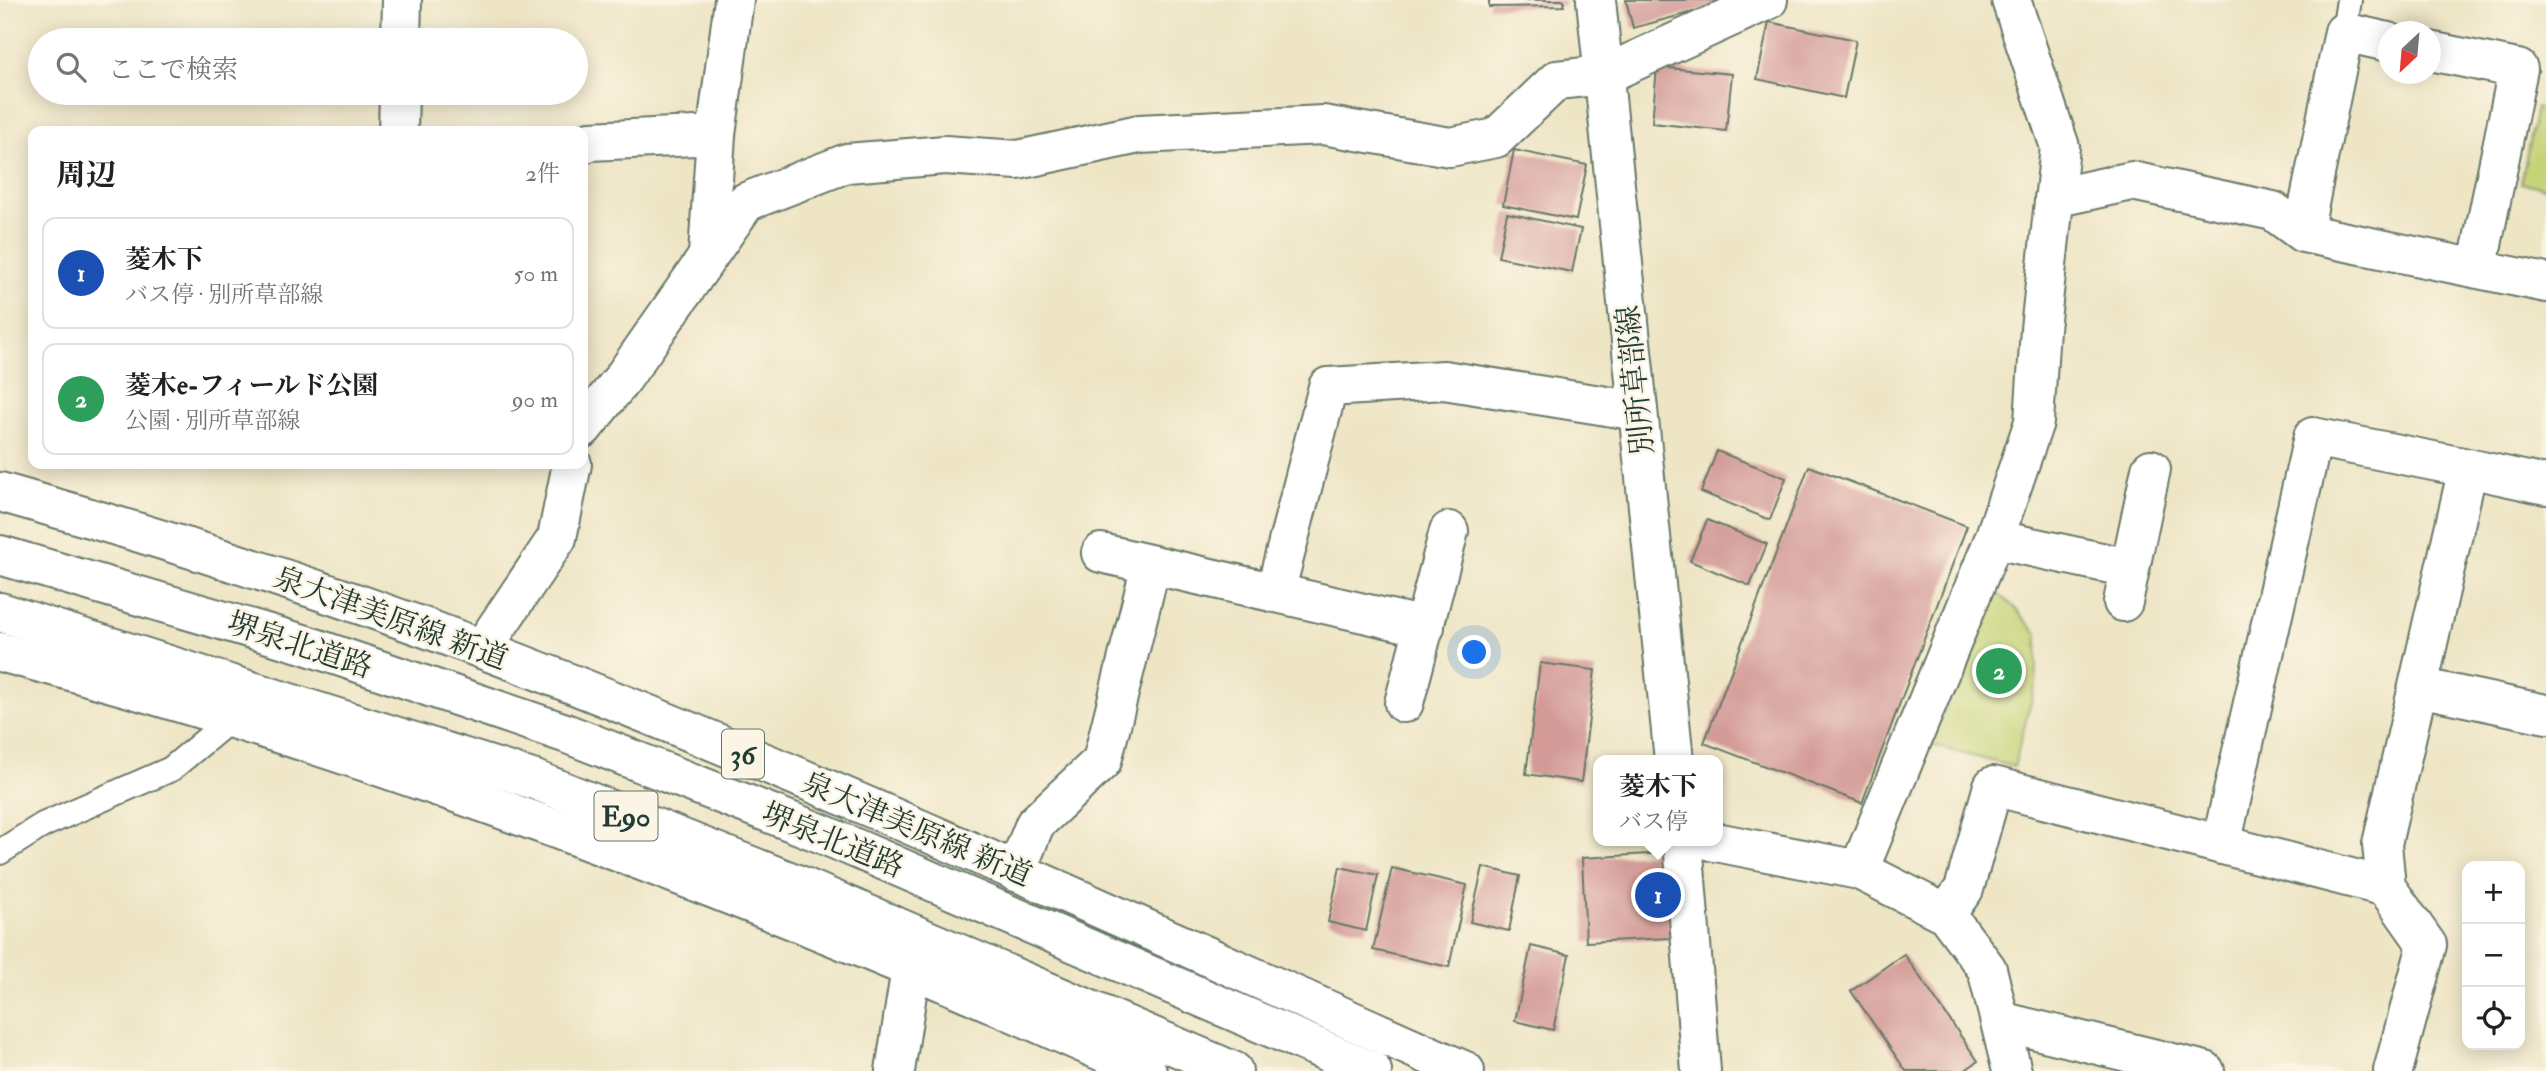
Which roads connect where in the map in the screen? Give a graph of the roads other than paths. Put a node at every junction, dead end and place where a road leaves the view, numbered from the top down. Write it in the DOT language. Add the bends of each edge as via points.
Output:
graph roads {
  1 [pos="402,0"];
  2 [pos="734,0"];
  3 [pos="1595,0"];
  4 [pos="1768,0"];
  5 [pos="2011,0"];
  6 [pos="2347,16"];
  7 [pos="401,28"];
  8 [pos="2378,35"];
  9 [pos="2441,53"];
  10 [pos="1604,75"];
  11 [pos="399,105"];
  12 [pos="398,126"];
  13 [pos="716,135"];
  14 [pos="588,142"];
  15 [pos="2054,198"];
  16 [pos="2303,233"];
  17 [pos="708,254"];
  18 [pos="2477,269"];
  19 [pos="2546,283"];
  20 [pos="1639,411"];
  21 [pos="588,422"];
  22 [pos="2468,468"];
  23 [pos="571,469"];
  24 [pos="2151,469"];
  25 [pos="2546,485"];
  26 [pos="0,492"];
  27 [pos="1450,531"];
  28 [pos="1994,540"];
  29 [pos="1101,553"];
  30 [pos="0,555"];
  31 [pos="1151,565"];
  32 [pos="1275,593"];
  33 [pos="0,612"];
  34 [pos="1424,628"];
  35 [pos="482,649"];
  36 [pos="0,652"];
  37 [pos="2418,687"];
  38 [pos="1404,703"];
  39 [pos="2546,714"];
  40 [pos="231,719"];
  41 [pos="1673,755"];
  42 [pos="1723,843"];
  43 [pos="2221,845"];
  44 [pos="1683,846"];
  45 [pos="0,852"];
  46 [pos="1859,870"];
  47 [pos="1016,872"];
  48 [pos="2386,887"];
  49 [pos="1946,914"];
  50 [pos="911,968"];
  51 [pos="2000,1021"];
  52 [pos="895,1071"];
  53 [pos="1147,1071"];
  54 [pos="1233,1071"];
  55 [pos="1372,1071"];
  56 [pos="1465,1071"];
  57 [pos="1701,1071"];
  58 [pos="2012,1071"];
  59 [pos="2205,1071"];
  60 [pos="2393,1071"];
  1 -- 7 [label="main road"];
  2 -- 13 [label="main road"];
  3 -- 10 [label="main road, 別所草部線"];
  4 -- 10 [label="main road"];
  5 -- 15 [label="main road" via="2060,148"];
  6 -- 8 [label="main road"];
  6 -- 16 [label="main road"];
  9 -- 18 [label="main road" via="2518,69"];
  10 -- 17 [label="main road" via="1557,80 1496,138 1450,147 1323,125 1139,134 1018,160 945,155 847,163 746,202"];
  10 -- 20 [label="main road, 別所草部線"];
  11 -- 12 [label="main road"];
  13 -- 14 [label="main road"];
  13 -- 17 [label="main road"];
  15 -- 16 [label="main road" via="2132,181 2273,211"];
  15 -- 28 [label="main road" via="2034,422"];
  16 -- 18 [label="main road"];
  17 -- 21 [label="main road" via="624,378"];
  18 -- 19 [label="main road"];
  20 -- 32 [label="main road" via="1444,380 1328,387"];
  20 -- 41 [label="main road, 別所草部線"];
  22 -- 25 [label="main road"];
  22 -- 37 [label="main road"];
  22 -- 43 [label="main road" via="2313,438"];
  23 -- 35 [label="main road" via="557,538"];
  24 -- 28 [label="main road" via="2126,585"];
  26 -- 35 [label="main road, 泉大津美原線 新道 / 36" via="272,574"];
  27 -- 34 [label="main road"];
  28 -- 46 [label="main road"];
  29 -- 31 [label="main road"];
  30 -- 55 [label="main road, 堺泉北道路 / E90" via="303,645 565,733 820,833"];
  31 -- 32 [label="main road"];
  31 -- 47 [label="main road" via="1102,761 1035,824"];
  32 -- 34 [label="main road"];
  33 -- 54 [label="main road, 堺泉北道路 / E90" via="535,780 799,885"];
  34 -- 38 [label="main road"];
  35 -- 47 [label="main road, 泉大津美原線 新道 / 36" via="760,761"];
  36 -- 40 [label="main road"];
  37 -- 39 [label="main road"];
  37 -- 48 [label="main road" via="2382,844"];
  40 -- 45 [label="lane" via="171,769 43,825"];
  40 -- 50 [label="main road" via="419,779"];
  42 -- 46 [label="main road"];
  43 -- 48 [label="main road"];
  43 -- 49 [label="main road" via="1993,786 1964,889"];
  44 -- 57 [label="main road"];
  46 -- 49 [label="main road"];
  47 -- 56 [label="main road, 泉大津美原線 新道 / 36"];
  48 -- 60 [label="main road" via="2427,945"];
  49 -- 51 [label="main road" via="1987,970"];
  50 -- 52 [label="main road"];
  50 -- 53 [label="main road"];
  51 -- 58 [label="main road"];
  51 -- 59 [label="main road"];
}
